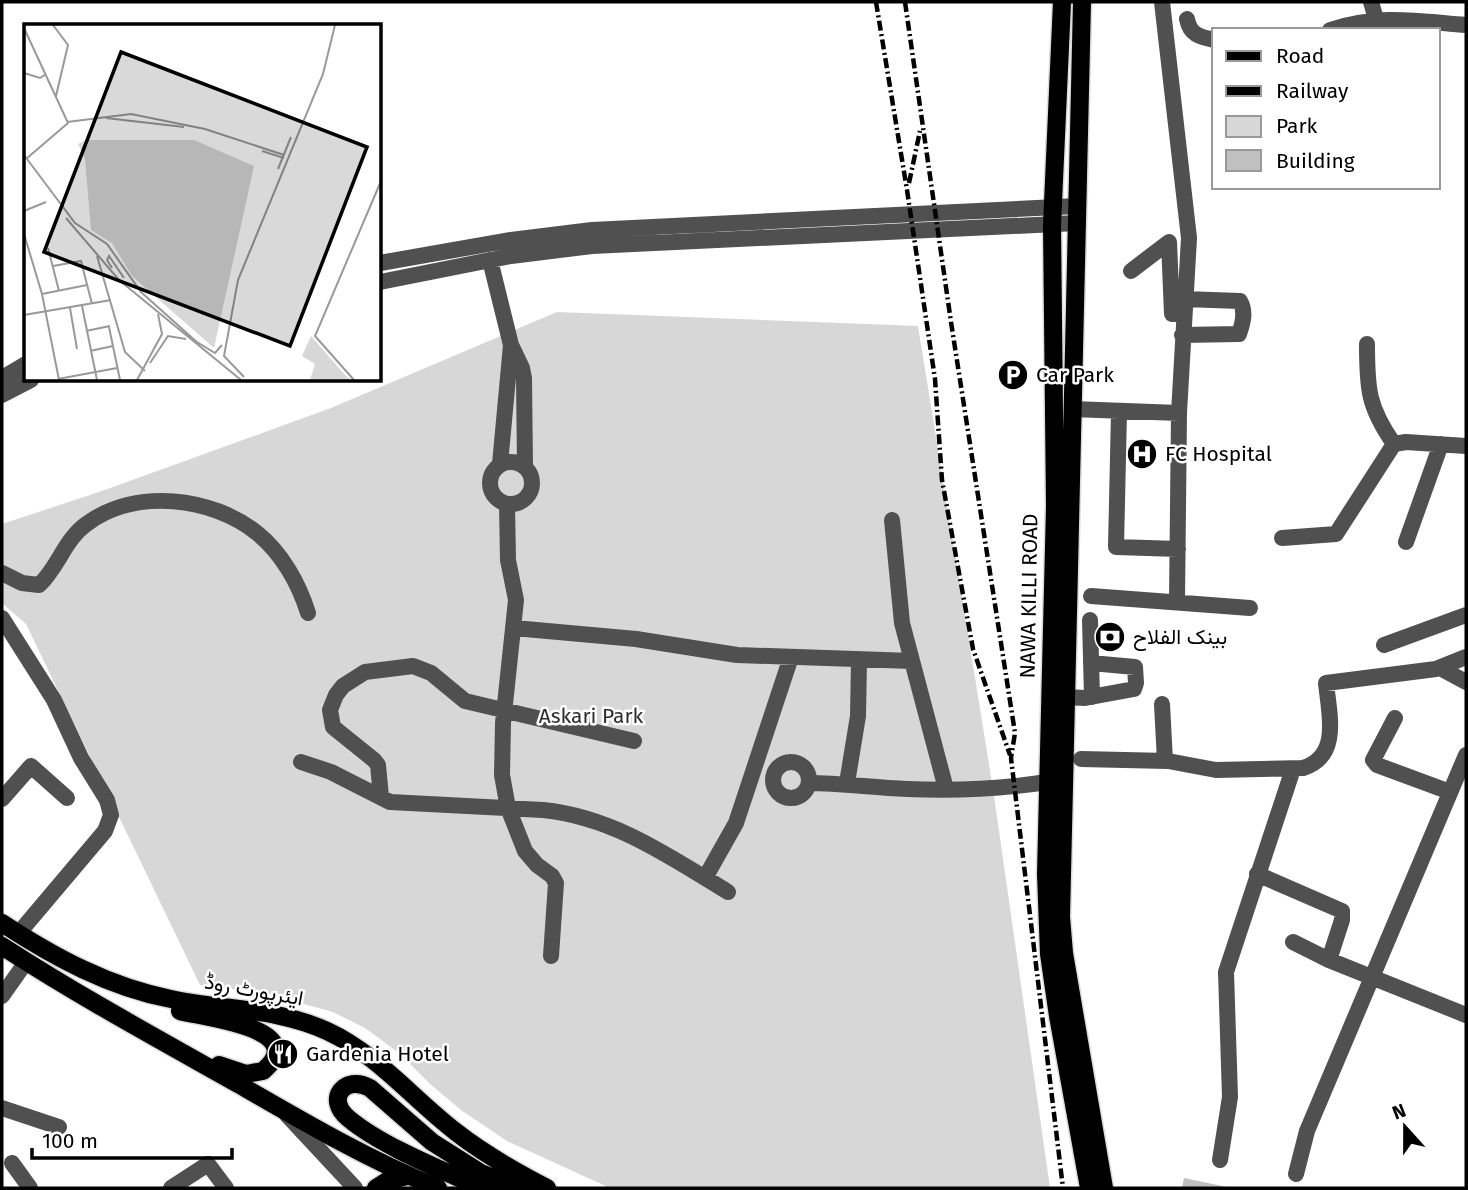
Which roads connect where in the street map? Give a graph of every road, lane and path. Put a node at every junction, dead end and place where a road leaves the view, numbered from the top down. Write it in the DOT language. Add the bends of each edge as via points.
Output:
graph roads {
  1 [pos="1062,2"];
  2 [pos="1082,2"];
  3 [pos="1163,2"];
  4 [pos="1371,2"];
  5 [pos="1187,19"];
  6 [pos="1376,19"];
  7 [pos="1466,25"];
  8 [pos="1338,28"];
  9 [pos="1212,40"];
  10 [pos="1077,214"];
  11 [pos="1052,216"];
  12 [pos="490,260"];
  13 [pos="382,263"];
  14 [pos="1131,271"];
  15 [pos="382,282"];
  16 [pos="1184,306"];
  17 [pos="1182,335"];
  18 [pos="1367,344"];
  19 [pos="511,345"];
  20 [pos="24,366"];
  21 [pos="2,377"];
  22 [pos="27,382"];
  23 [pos="2,395"];
  24 [pos="1072,409"];
  25 [pos="1119,412"];
  26 [pos="1179,413"];
  27 [pos="1394,444"];
  28 [pos="1441,444"];
  29 [pos="1466,446"];
  30 [pos="500,464"];
  31 [pos="525,467"];
  32 [pos="507,504"];
  33 [pos="892,520"];
  34 [pos="1282,538"];
  35 [pos="1406,542"];
  36 [pos="1178,549"];
  37 [pos="2,573"];
  38 [pos="1091,596"];
  39 [pos="1177,601"];
  40 [pos="1250,608"];
  41 [pos="308,613"];
  42 [pos="1466,615"];
  43 [pos="2,618"];
  44 [pos="1090,620"];
  45 [pos="514,628"];
  46 [pos="1384,645"];
  47 [pos="791,657"];
  48 [pos="1466,657"];
  49 [pos="859,660"];
  50 [pos="912,661"];
  51 [pos="1091,663"];
  52 [pos="1440,668"];
  53 [pos="1466,682"];
  54 [pos="1065,696"];
  55 [pos="1092,697"];
  56 [pos="1162,704"];
  57 [pos="505,709"];
  58 [pos="1395,718"];
  59 [pos="634,741"];
  60 [pos="1466,755"];
  61 [pos="1081,759"];
  62 [pos="1165,761"];
  63 [pos="301,762"];
  64 [pos="1293,769"];
  65 [pos="1047,782"];
  66 [pos="809,783"];
  67 [pos="847,783"];
  68 [pos="946,789"];
  69 [pos="1450,792"];
  70 [pos="381,797"];
  71 [pos="67,798"];
  72 [pos="2,799"];
  73 [pos="508,808"];
  74 [pos="1257,874"];
  75 [pos="705,877"];
  76 [pos="728,892"];
  77 [pos="2,923"];
  78 [pos="18,934"];
  79 [pos="1293,942"];
  80 [pos="2,946"];
  81 [pos="551,956"];
  82 [pos="1329,960"];
  83 [pos="26,962"];
  84 [pos="1373,978"];
  85 [pos="147,993"];
  86 [pos="2,996"];
  87 [pos="1466,1015"];
  88 [pos="183,1054"];
  89 [pos="2,1108"];
  90 [pos="281,1108"];
  91 [pos="59,1127"];
  92 [pos="1220,1160"];
  93 [pos="12,1163"];
  94 [pos="1296,1174"];
  95 [pos="407,1175"];
  96 [pos="30,1188"];
  97 [pos="171,1188"];
  98 [pos="226,1188"];
  99 [pos="355,1188"];
  100 [pos="376,1188"];
  101 [pos="438,1188"];
  102 [pos="482,1188"];
  103 [pos="518,1188"];
  104 [pos="547,1188"];
  105 [pos="1089,1188"];
  106 [pos="1104,1188"];
  1 -- 11 [label="main road, NAWA KILLI ROAD"];
  2 -- 10 [label="main road, NAWA KILLI ROAD"];
  3 -- 16 [label="street" via="1189,238"];
  4 -- 6 [label="street"];
  5 -- 9 [label="street" via="1196,36"];
  6 -- 7 [label="street"];
  6 -- 8 [label="street"];
  10 -- 11 [label="street"];
  10 -- 24 [label="main road, NAWA KILLI ROAD"];
  11 -- 12 [label="street" via="592,246"];
  11 -- 13 [label="street" via="592,230"];
  11 -- 65 [label="main road, NAWA KILLI ROAD" via="1055,506"];
  12 -- 15 [label="street"];
  12 -- 19 [label="street"];
  14 -- 16 [label="street" via="1170,242 1172,314"];
  16 -- 17 [label="street"];
  16 -- 17 [label="street" via="1240,301 1243,324 1239,334"];
  17 -- 26 [label="street"];
  18 -- 27 [label="street" via="1371,406"];
  19 -- 30 [label="street"];
  19 -- 31 [label="street" via="524,379"];
  20 -- 21 [label="street"];
  22 -- 23 [label="street"];
  24 -- 25 [label="street"];
  24 -- 54 [label="main road, NAWA KILLI ROAD"];
  25 -- 26 [label="street"];
  25 -- 36 [label="street" via="1116,547"];
  26 -- 36 [label="street"];
  27 -- 28 [label="street"];
  27 -- 34 [label="street" via="1336,534"];
  28 -- 29 [label="street"];
  28 -- 35 [label="street"];
  30 -- 31 [label="street" via="510,461"];
  30 -- 32 [label="street" via="489,479 490,488 494,497"];
  31 -- 32 [label="street" via="532,477 528,495 521,502"];
  32 -- 45 [label="street" via="508,560 516,600"];
  33 -- 50 [label="street" via="897,590"];
  36 -- 39 [label="street"];
  37 -- 41 [label="street" via="39,585 87,523 125,505 172,499 240,521 260,535 292,575"];
  38 -- 39 [label="street"];
  39 -- 40 [label="street"];
  42 -- 46 [label="street"];
  43 -- 78 [label="street" via="54,701 111,815 105,831"];
  44 -- 51 [label="street"];
  45 -- 47 [label="street" via="636,639 737,655"];
  45 -- 57 [label="street"];
  47 -- 49 [label="street"];
  47 -- 75 [label="street" via="736,823"];
  48 -- 52 [label="street"];
  49 -- 50 [label="street"];
  49 -- 67 [label="street" via="858,716"];
  50 -- 68 [label="street"];
  51 -- 55 [label="street"];
  51 -- 55 [label="street" via="1131,665 1136,683 1134,689"];
  52 -- 53 [label="street"];
  52 -- 64 [label="street" via="1326,683 1329,740 1324,756 1316,764"];
  54 -- 55 [label="street"];
  54 -- 106 [label="main road, NAWA KILLI ROAD" via="1062,934"];
  56 -- 62 [label="street"];
  57 -- 59 [label="street"];
  57 -- 70 [label="street" via="465,701 431,673 413,666 365,672 343,686 330,710 331,724 378,765"];
  57 -- 73 [label="street" via="501,761"];
  58 -- 69 [label="street" via="1373,760"];
  60 -- 69 [label="street"];
  61 -- 62 [label="street"];
  62 -- 64 [label="street" via="1216,770"];
  63 -- 70 [label="street"];
  64 -- 74 [label="street"];
  65 -- 68 [label="street"];
  65 -- 105 [label="main road, NAWA KILLI ROAD" via="1049,954"];
  66 -- 67 [label="street"];
  67 -- 68 [label="street"];
  69 -- 84 [label="street"];
  70 -- 73 [label="street" via="400,803"];
  71 -- 72 [label="street" via="31,766"];
  73 -- 75 [label="street" via="566,812 599,822 641,839"];
  73 -- 81 [label="street" via="526,851 556,883"];
  74 -- 82 [label="street" via="1342,911"];
  74 -- 92 [label="street" via="1226,972 1230,1097"];
  75 -- 76 [label="street"];
  77 -- 78 [label="main road, ایئرپورٹ روڈ"];
  78 -- 85 [label="main road, ایئرپورٹ روڈ" via="102,979"];
  79 -- 82 [label="street"];
  80 -- 83 [label="main road"];
  82 -- 84 [label="street"];
  83 -- 86 [label="street"];
  83 -- 88 [label="main road"];
  84 -- 87 [label="street"];
  84 -- 94 [label="street" via="1307,1131"];
  85 -- 88 [label="main road" via="163,1006 255,1029 271,1039 275,1052 270,1065 255,1073"];
  85 -- 104 [label="main road, ایئرپورٹ روڈ" via="266,1012 328,1031 366,1054 456,1132"];
  88 -- 90 [label="main road"];
  89 -- 91 [label="street"];
  90 -- 95 [label="main road"];
  90 -- 99 [label="street"];
  93 -- 96 [label="street"];
  95 -- 100 [label="main road"];
  95 -- 101 [label="main road"];
  97 -- 98 [label="street" via="208,1164"];
  102 -- 103 [label="main road" via="355,1124 339,1107 341,1091 353,1083 365,1084 432,1142 481,1173"];
}
